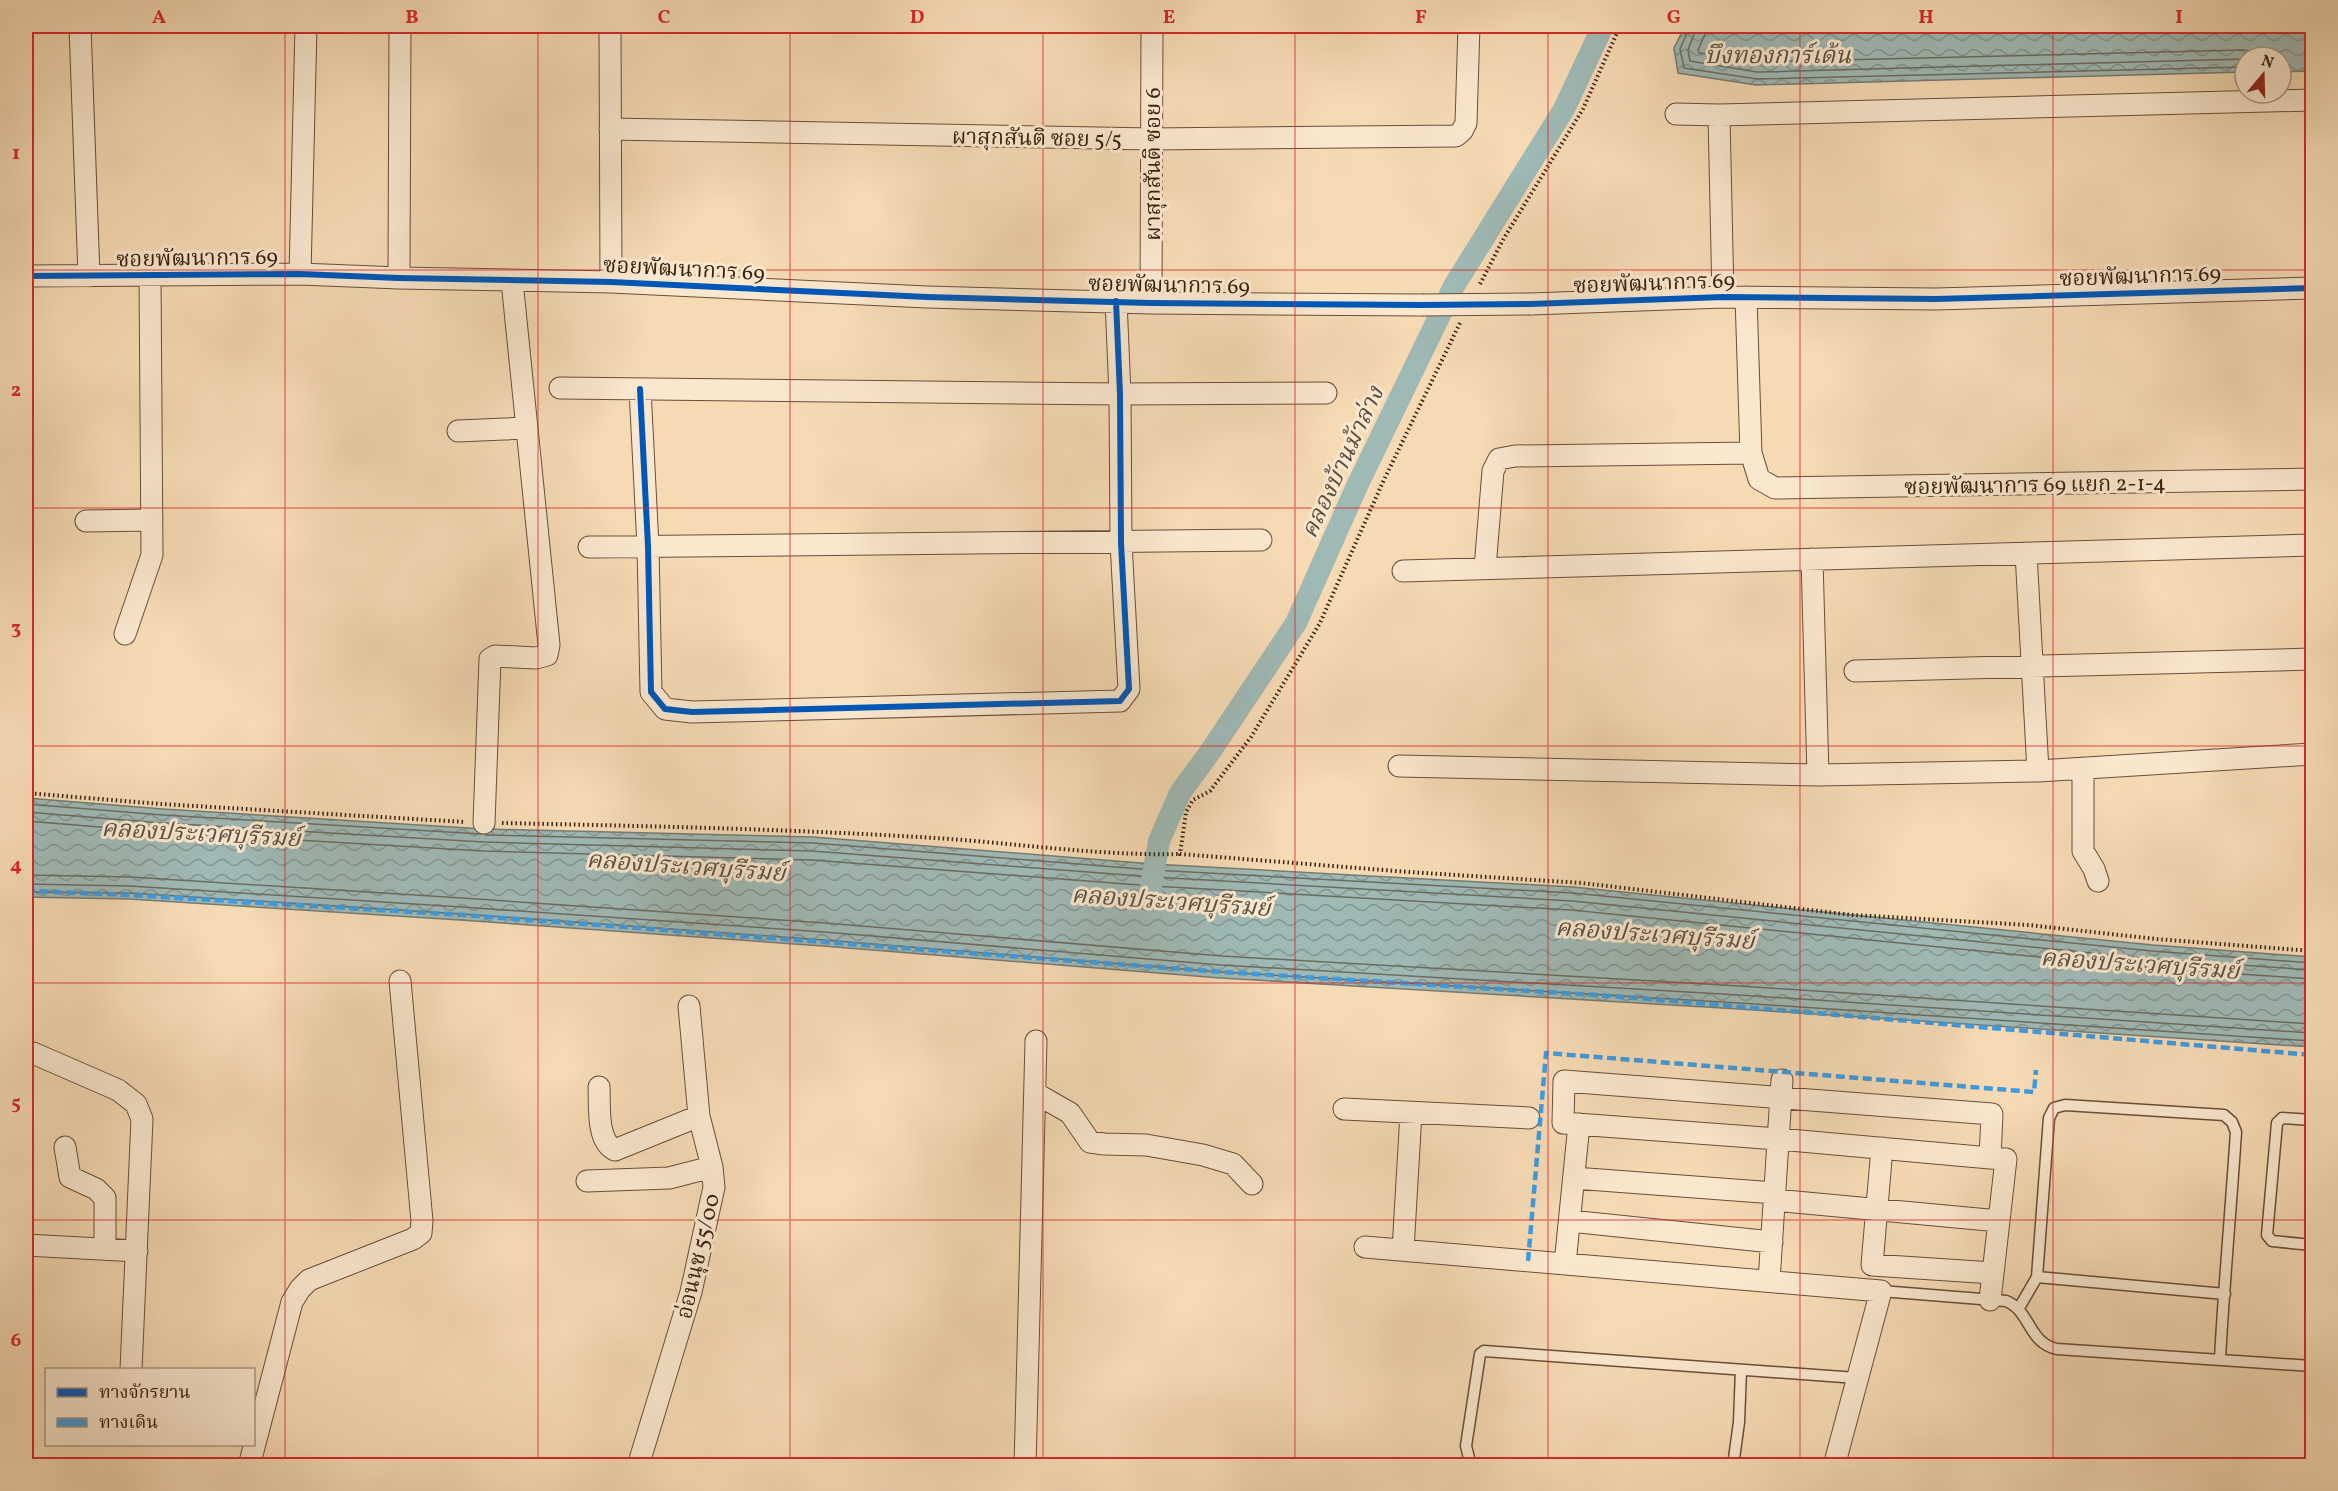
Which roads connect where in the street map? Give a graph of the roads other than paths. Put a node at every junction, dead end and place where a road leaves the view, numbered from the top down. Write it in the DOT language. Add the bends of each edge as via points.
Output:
graph roads {
  1 [pos="80,26"];
  2 [pos="306,26"];
  3 [pos="400,26"];
  4 [pos="610,26"];
  5 [pos="1152,26"];
  6 [pos="1469,26"];
  7 [pos="2313,100"];
  8 [pos="1676,114"];
  9 [pos="1719,115"];
  10 [pos="610,129"];
  11 [pos="1152,139"];
  12 [pos="300,274"];
  13 [pos="150,275"];
  14 [pos="26,276"];
  15 [pos="89,276"];
  16 [pos="399,278"];
  17 [pos="512,281"];
  18 [pos="611,282"];
  19 [pos="2313,288"];
  20 [pos="1723,297"];
  21 [pos="1746,297"];
  22 [pos="1116,301"];
  23 [pos="1151,303"];
  24 [pos="560,388"];
  25 [pos="640,389"];
  26 [pos="1326,393"];
  27 [pos="1120,394"];
  28 [pos="527,428"];
  29 [pos="458,431"];
  30 [pos="1751,453"];
  31 [pos="2313,479"];
  32 [pos="152,520"];
  33 [pos="86,521"];
  34 [pos="1261,540"];
  35 [pos="1121,543"];
  36 [pos="2313,545"];
  37 [pos="648,546"];
  38 [pos="589,547"];
  39 [pos="2026,553"];
  40 [pos="1812,559"];
  41 [pos="1485,568"];
  42 [pos="1403,571"];
  43 [pos="125,634"];
  44 [pos="2313,659"];
  45 [pos="2032,666"];
  46 [pos="1855,671"];
  47 [pos="2313,754"];
  48 [pos="1399,766"];
  49 [pos="2083,768"];
  50 [pos="2038,771"];
  51 [pos="1818,775"];
  52 [pos="484,823"];
  53 [pos="2098,881"];
  54 [pos="400,981"];
  55 [pos="689,1006"];
  56 [pos="1036,1041"];
  57 [pos="33,1053"];
  58 [pos="599,1087"];
  59 [pos="1781,1088"];
  60 [pos="1035,1093"];
  61 [pos="1344,1109"];
  62 [pos="1411,1113"];
  63 [pos="699,1116"];
  64 [pos="1529,1118"];
  65 [pos="2313,1120"];
  66 [pos="1579,1124"];
  67 [pos="1778,1139"];
  68 [pos="65,1147"];
  69 [pos="1882,1148"];
  70 [pos="1990,1158"];
  71 [pos="712,1167"];
  72 [pos="1574,1179"];
  73 [pos="586,1181"];
  74 [pos="1252,1184"];
  75 [pos="1774,1197"];
  76 [pos="1876,1210"];
  77 [pos="1570,1221"];
  78 [pos="1999,1221"];
  79 [pos="1772,1242"];
  80 [pos="26,1245"];
  81 [pos="2313,1245"];
  82 [pos="1365,1247"];
  83 [pos="105,1249"];
  84 [pos="1403,1250"];
  85 [pos="136,1251"];
  86 [pos="1565,1264"];
  87 [pos="1993,1273"];
  88 [pos="2037,1277"];
  89 [pos="1769,1281"];
  90 [pos="1881,1291"];
  91 [pos="2225,1293"];
  92 [pos="1990,1300"];
  93 [pos="2019,1308"];
  94 [pos="2220,1359"];
  95 [pos="2313,1366"];
  96 [pos="131,1368"];
  97 [pos="1741,1370"];
  98 [pos="1857,1378"];
  99 [pos="259,1404"];
  100 [pos="255,1429"];
  101 [pos="252,1446"];
  102 [pos="249,1466"];
  103 [pos="638,1466"];
  104 [pos="1025,1466"];
  105 [pos="1471,1466"];
  106 [pos="1733,1466"];
  107 [pos="1834,1466"];
  1 -- 15 [label="street"];
  2 -- 12 [label="street"];
  3 -- 16 [label="street"];
  4 -- 10 [label="street"];
  5 -- 11 [label="street, ผาสุกสันติ ซอย 6"];
  6 -- 11 [label="street, ผาสุกสันติ ซอย 5/5" via="1466,123 1456,136"];
  7 -- 9 [label="street"];
  8 -- 9 [label="street"];
  9 -- 20 [label="street"];
  10 -- 11 [label="street, ผาสุกสันติ ซอย 5/5"];
  10 -- 18 [label="street"];
  11 -- 23 [label="street, ผาสุกสันติ ซอย 6"];
  12 -- 13 [label="street, ซอยพัฒนาการ 69"];
  12 -- 16 [label="street, ซอยพัฒนาการ 69"];
  13 -- 15 [label="street, ซอยพัฒนาการ 69"];
  13 -- 32 [label="street"];
  14 -- 15 [label="street, ซอยพัฒนาการ 69"];
  16 -- 17 [label="street, ซอยพัฒนาการ 69"];
  17 -- 18 [label="street, ซอยพัฒนาการ 69"];
  17 -- 28 [label="street"];
  18 -- 22 [label="street, ซอยพัฒนาการ 69" via="927,297"];
  19 -- 21 [label="street, ซอยพัฒนาการ 69" via="1936,299"];
  20 -- 21 [label="street, ซอยพัฒนาการ 69"];
  20 -- 23 [label="street, ซอยพัฒนาการ 69, bridge" via="1531,304"];
  21 -- 30 [label="street"];
  22 -- 23 [label="street, ซอยพัฒนาการ 69"];
  22 -- 27 [label="street"];
  24 -- 25 [label="street"];
  25 -- 27 [label="street"];
  25 -- 37 [label="street"];
  26 -- 27 [label="street"];
  27 -- 35 [label="street"];
  28 -- 29 [label="street"];
  28 -- 52 [label="street" via="549,645 547,655 536,658 490,659"];
  30 -- 31 [label="street, ซอยพัฒนาการ 69 แยก 2-1-4" via="1760,479 1776,488"];
  30 -- 41 [label="street" via="1499,459 1493,471"];
  32 -- 33 [label="street"];
  32 -- 43 [label="street" via="152,555"];
  34 -- 35 [label="street"];
  35 -- 37 [label="street"];
  35 -- 37 [label="street" via="1129,689 1120,701 692,712 665,709 651,692"];
  36 -- 39 [label="street"];
  37 -- 38 [label="street"];
  39 -- 40 [label="street"];
  39 -- 45 [label="street"];
  40 -- 41 [label="street"];
  40 -- 51 [label="street"];
  41 -- 42 [label="street"];
  44 -- 45 [label="street"];
  45 -- 46 [label="street"];
  45 -- 50 [label="street"];
  47 -- 49 [label="street"];
  48 -- 51 [label="street"];
  49 -- 50 [label="street"];
  49 -- 53 [label="street" via="2084,851"];
  50 -- 51 [label="street"];
  54 -- 99 [label="street" via="421,1233 309,1280 300,1289 292,1302"];
  55 -- 63 [label="street, อ่อนนุช 55/00"];
  56 -- 60 [label="street"];
  57 -- 85 [label="street" via="118,1090 136,1104 142,1119"];
  58 -- 63 [label="street" via="602,1132 609,1147 615,1150"];
  59 -- 66 [label="street" via="1564,1081 1563,1123"];
  59 -- 67 [label="street"];
  59 -- 70 [label="street" via="1992,1114"];
  60 -- 74 [label="street" via="1070,1113 1090,1142 1203,1155 1233,1164"];
  60 -- 104 [label="street"];
  61 -- 62 [label="street"];
  62 -- 64 [label="street"];
  62 -- 84 [label="street"];
  63 -- 71 [label="street, อ่อนนุช 55/00"];
  65 -- 81 [label="lane" via="2282,1118 2277,1123 2267,1235 2272,1241"];
  66 -- 67 [label="street"];
  66 -- 72 [label="street"];
  67 -- 69 [label="street"];
  67 -- 75 [label="street"];
  68 -- 83 [label="street" via="70,1177 96,1189 105,1198"];
  69 -- 70 [label="street"];
  69 -- 76 [label="street"];
  70 -- 78 [label="street" via="2006,1159"];
  71 -- 73 [label="street" via="669,1179"];
  71 -- 103 [label="street, อ่อนนุช 55/00" via="714,1187 691,1292"];
  72 -- 75 [label="street"];
  72 -- 77 [label="street"];
  75 -- 76 [label="street"];
  75 -- 79 [label="street"];
  76 -- 78 [label="street"];
  76 -- 87 [label="street" via="1872,1265"];
  77 -- 79 [label="street"];
  77 -- 86 [label="street"];
  78 -- 87 [label="street"];
  79 -- 89 [label="street"];
  80 -- 83 [label="street"];
  82 -- 84 [label="street"];
  83 -- 85 [label="street"];
  84 -- 86 [label="street"];
  85 -- 96 [label="street"];
  86 -- 89 [label="street"];
  87 -- 92 [label="street"];
  88 -- 91 [label="lane"];
  88 -- 91 [label="lane" via="2049,1118 2054,1108 2065,1105 2224,1115 2236,1132"];
  88 -- 93 [label="lane"];
  89 -- 90 [label="street"];
  90 -- 92 [label="lane"];
  90 -- 98 [label="street"];
  91 -- 94 [label="lane"];
  92 -- 93 [label="lane" via="2006,1300"];
  93 -- 94 [label="lane" via="2036,1338 2053,1348"];
  94 -- 95 [label="lane"];
  97 -- 98 [label="lane"];
  97 -- 105 [label="lane" via="1484,1351 1480,1354 1466,1446"];
  97 -- 106 [label="lane"];
  98 -- 107 [label="street"];
  99 -- 100 [label="street"];
  101 -- 102 [label="street"];
}
